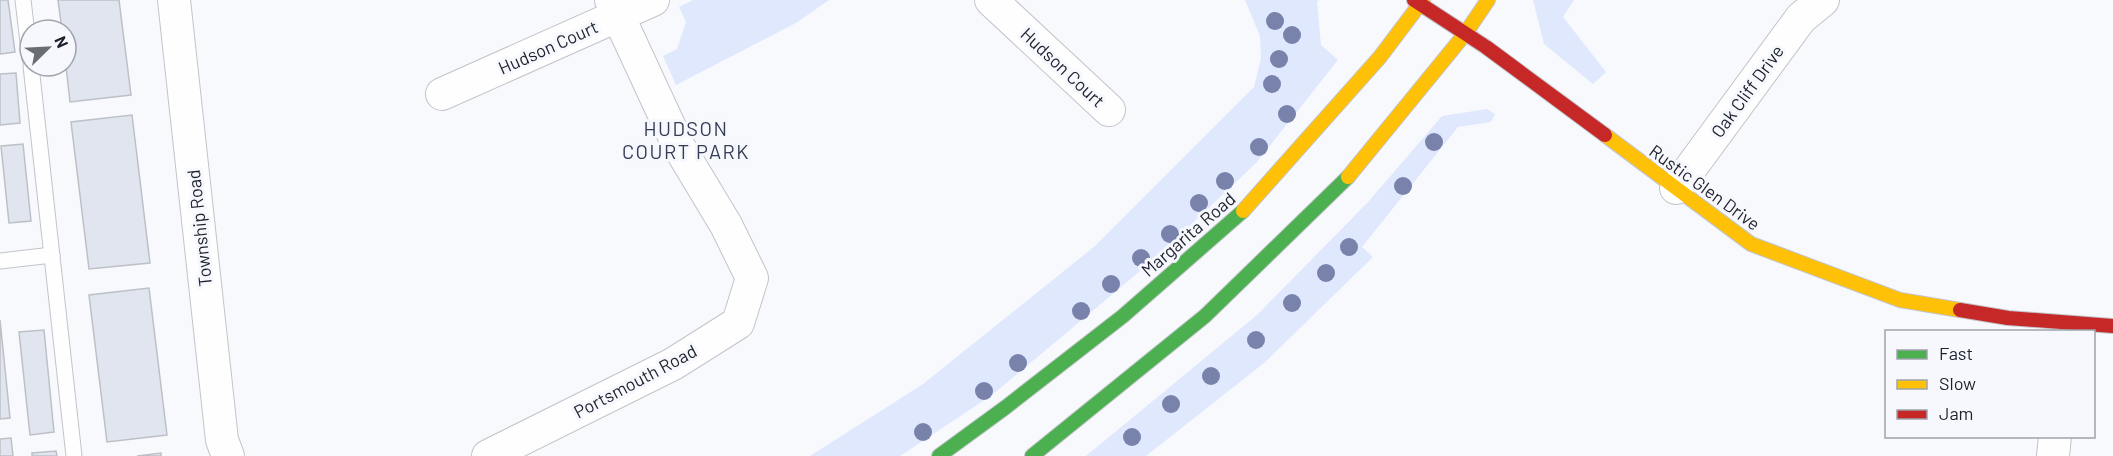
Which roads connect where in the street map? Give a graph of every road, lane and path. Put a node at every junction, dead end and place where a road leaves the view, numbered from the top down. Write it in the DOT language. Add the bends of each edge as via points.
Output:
graph roads {
  1 [pos="23,0"];
  2 [pos="174,0"];
  3 [pos="653,0"];
  4 [pos="991,0"];
  5 [pos="1488,0"];
  6 [pos="1824,0"];
  7 [pos="1419,2"];
  8 [pos="615,8"];
  9 [pos="25,18"];
  10 [pos="1465,34"];
  11 [pos="32,78"];
  12 [pos="442,94"];
  13 [pos="1109,110"];
  14 [pos="1676,188"];
  15 [pos="52,255"];
  16 [pos="0,261"];
  17 [pos="2113,326"];
  18 [pos="2067,327"];
  19 [pos="2055,438"];
  20 [pos="74,456"];
  21 [pos="228,456"];
  22 [pos="488,456"];
  23 [pos="939,456"];
  24 [pos="1032,456"];
  25 [pos="2053,456"];
  1 -- 9 [label="lane"];
  2 -- 21 [label="street, Township Road" via="222,440"];
  3 -- 8 [label="street, Hudson Court"];
  4 -- 13 [label="street, Hudson Court"];
  5 -- 10 [label="main road"];
  6 -- 14 [label="street, Oak Cliff Drive" via="1801,18"];
  7 -- 10 [label="main road, Rustic Glen Drive"];
  7 -- 23 [label="main road, Margarita Road" via="1380,57 1243,211 1123,316"];
  8 -- 12 [label="street, Hudson Court"];
  8 -- 22 [label="street, Portsmouth Road" via="679,147 726,225 752,279 738,323 673,364"];
  10 -- 14 [label="main road, Rustic Glen Drive"];
  10 -- 24 [label="main road" via="1347,178 1205,316"];
  11 -- 15 [label="lane"];
  14 -- 18 [label="main road, Rustic Glen Drive" via="1751,244 1900,300"];
  15 -- 16 [label="lane"];
  15 -- 20 [label="lane"];
  17 -- 18 [label="main road, Rustic Glen Drive"];
  19 -- 25 [label="street"];
}
